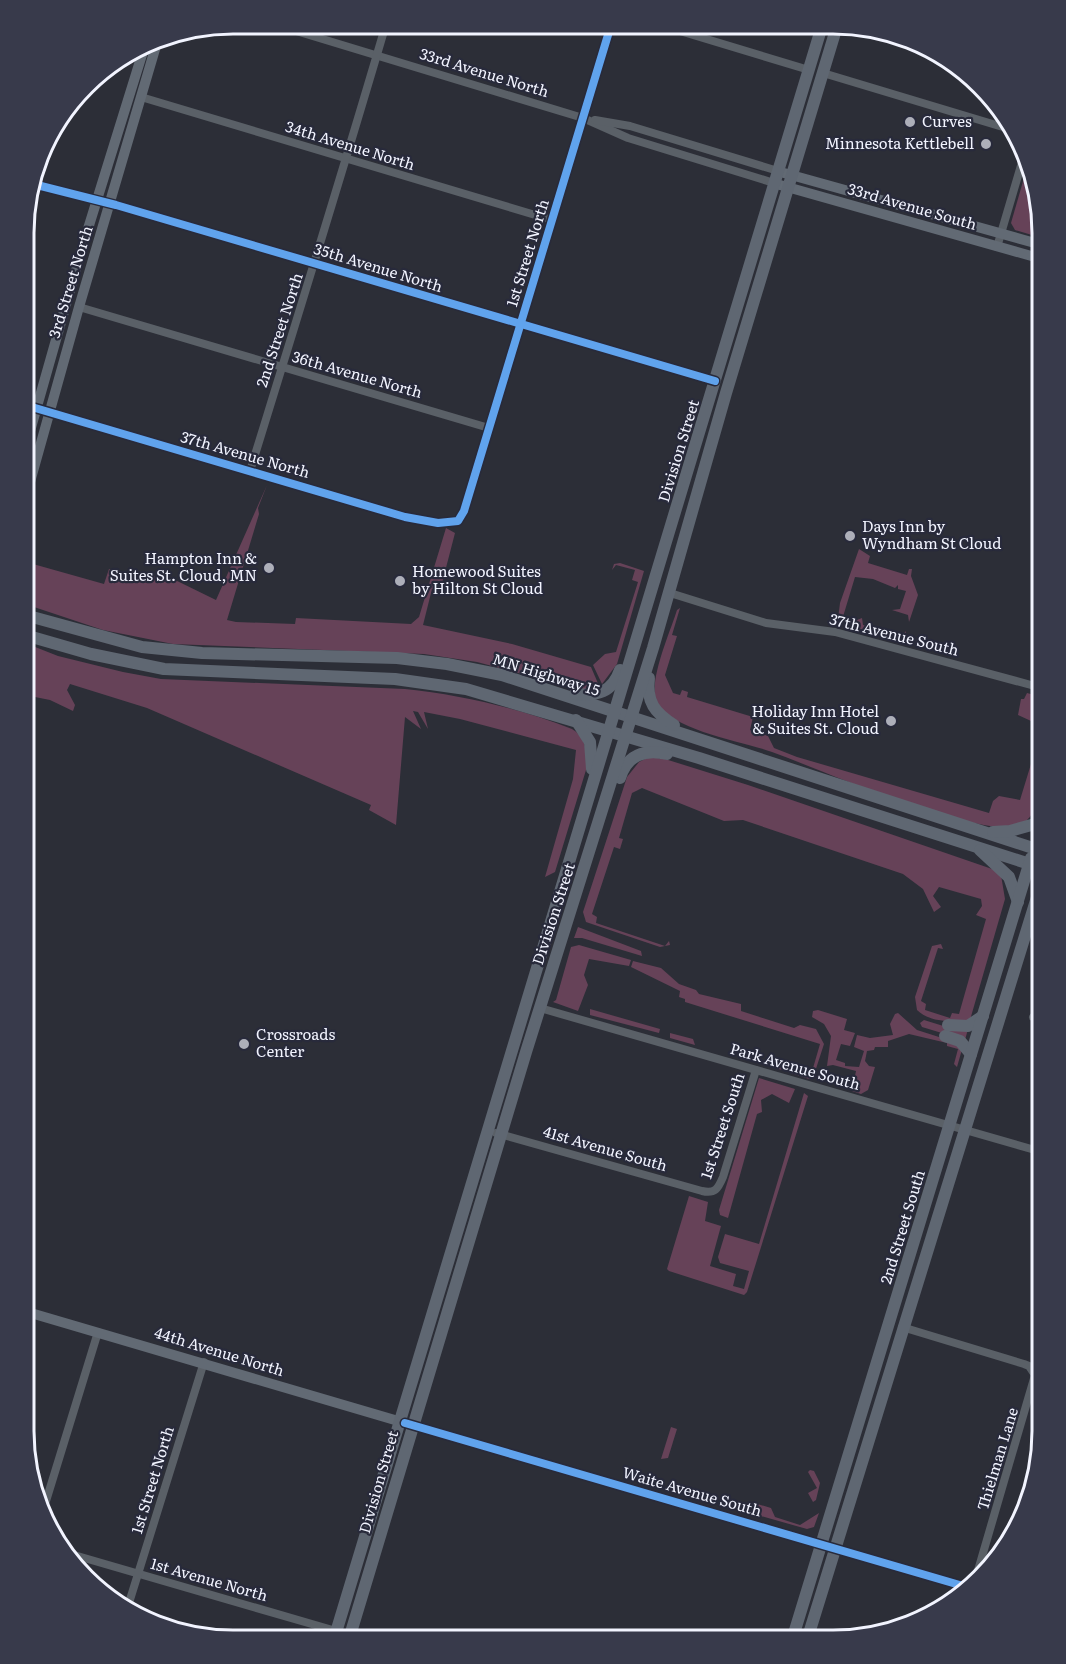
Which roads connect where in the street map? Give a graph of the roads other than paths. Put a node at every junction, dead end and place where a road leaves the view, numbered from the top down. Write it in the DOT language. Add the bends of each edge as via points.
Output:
graph roads {
  1 [pos="608,34"];
  2 [pos="690,34"];
  3 [pos="819,34"];
  4 [pos="835,34"];
  5 [pos="311,35"];
  6 [pos="383,35"];
  7 [pos="154,52"];
  8 [pos="377,54"];
  9 [pos="141,57"];
  10 [pos="808,70"];
  11 [pos="823,74"];
  12 [pos="141,97"];
  13 [pos="583,118"];
  14 [pos="999,126"];
  15 [pos="346,159"];
  16 [pos="1020,169"];
  17 [pos="793,175"];
  18 [pos="776,177"];
  19 [pos="40,186"];
  20 [pos="789,188"];
  21 [pos="96,202"];
  22 [pos="110,203"];
  23 [pos="552,220"];
  24 [pos="1001,234"];
  25 [pos="1032,242"];
  26 [pos="997,247"];
  27 [pos="1032,256"];
  28 [pos="315,263"];
  29 [pos="79,307"];
  30 [pos="520,325"];
  31 [pos="281,366"];
  32 [pos="715,381"];
  33 [pos="34,397"];
  34 [pos="34,407"];
  35 [pos="50,412"];
  36 [pos="489,428"];
  37 [pos="34,468"];
  38 [pos="250,471"];
  39 [pos="458,522"];
  40 [pos="670,593"];
  41 [pos="34,613"];
  42 [pos="34,618"];
  43 [pos="642,620"];
  44 [pos="88,634"];
  45 [pos="34,639"];
  46 [pos="653,648"];
  47 [pos="1032,685"];
  48 [pos="552,692"];
  49 [pos="614,712"];
  50 [pos="632,717"];
  51 [pos="576,720"];
  52 [pos="608,730"];
  53 [pos="690,735"];
  54 [pos="626,736"];
  55 [pos="699,758"];
  56 [pos="592,782"];
  57 [pos="1032,825"];
  58 [pos="986,832"];
  59 [pos="594,840"];
  60 [pos="977,847"];
  61 [pos="1031,847"];
  62 [pos="1031,860"];
  63 [pos="1029,864"];
  64 [pos="1018,902"];
  65 [pos="1031,918"];
  66 [pos="540,1008"];
  67 [pos="983,1016"];
  68 [pos="971,1054"];
  69 [pos="756,1070"];
  70 [pos="950,1125"];
  71 [pos="963,1128"];
  72 [pos="487,1130"];
  73 [pos="501,1134"];
  74 [pos="1031,1149"];
  75 [pos="715,1191"];
  76 [pos="34,1314"];
  77 [pos="902,1327"];
  78 [pos="98,1332"];
  79 [pos="204,1362"];
  80 [pos="1031,1369"];
  81 [pos="1031,1389"];
  82 [pos="405,1423"];
  83 [pos="47,1498"];
  84 [pos="821,1544"];
  85 [pos="836,1548"];
  86 [pos="81,1557"];
  87 [pos="980,1564"];
  88 [pos="138,1574"];
  89 [pos="958,1584"];
  90 [pos="130,1600"];
  91 [pos="319,1630"];
  92 [pos="337,1630"];
  93 [pos="356,1630"];
  94 [pos="795,1630"];
  95 [pos="810,1630"];
  1 -- 13 [label="street, 1st Street North"];
  2 -- 10 [label="street"];
  3 -- 10 [label="highway, Division Street"];
  4 -- 11 [label="highway, Division Street"];
  5 -- 8 [label="street, 33rd Avenue North"];
  6 -- 8 [label="street, 2nd Street North"];
  7 -- 12 [label="main road, 3rd Street North"];
  8 -- 13 [label="street, 33rd Avenue North"];
  8 -- 15 [label="street, 2nd Street North"];
  9 -- 21 [label="main road, 3rd Street North"];
  10 -- 18 [label="highway, Division Street"];
  11 -- 14 [label="street"];
  11 -- 17 [label="highway, Division Street"];
  12 -- 15 [label="street, 34th Avenue North"];
  12 -- 22 [label="main road, 3rd Street North"];
  13 -- 18 [label="street, 33rd Avenue North" via="630,126"];
  13 -- 18 [label="street, 33rd Avenue North" via="636,141"];
  13 -- 23 [label="street, 1st Street North"];
  15 -- 23 [label="street, 34th Avenue North"];
  15 -- 28 [label="street, 2nd Street North"];
  16 -- 24 [label="street"];
  17 -- 18 [label="main road, 33rd Avenue South"];
  17 -- 20 [label="highway, Division Street"];
  17 -- 24 [label="main road, 33rd Avenue South"];
  18 -- 20 [label="main road, 33rd Avenue South"];
  18 -- 32 [label="highway, Division Street"];
  19 -- 21 [label="street, 35th Avenue North"];
  20 -- 26 [label="main road, 33rd Avenue South"];
  20 -- 40 [label="highway, Division Street"];
  21 -- 22 [label="street, 35th Avenue North"];
  21 -- 33 [label="main road, 3rd Street North"];
  22 -- 28 [label="street, 35th Avenue North"];
  22 -- 29 [label="main road, 3rd Street North"];
  23 -- 30 [label="street, 1st Street North"];
  24 -- 25 [label="main road, 33rd Avenue South"];
  24 -- 26 [label="street"];
  26 -- 27 [label="main road, 33rd Avenue South"];
  28 -- 30 [label="street, 35th Avenue North"];
  28 -- 31 [label="street, 2nd Street North"];
  29 -- 31 [label="street, 36th Avenue North"];
  29 -- 35 [label="main road, 3rd Street North"];
  30 -- 32 [label="street, 35th Avenue North"];
  30 -- 36 [label="street, 1st Street North"];
  31 -- 36 [label="street, 36th Avenue North"];
  31 -- 38 [label="street, 2nd Street North"];
  32 -- 43 [label="highway, Division Street"];
  34 -- 35 [label="street, 37th Avenue North"];
  35 -- 37 [label="main road, 3rd Street North"];
  35 -- 38 [label="street, 37th Avenue North"];
  36 -- 39 [label="street, 1st Street North"];
  38 -- 39 [label="street, 37th Avenue North" via="413,519"];
  40 -- 46 [label="highway, Division Street"];
  40 -- 47 [label="street, 37th Avenue South" via="766,623 835,632"];
  41 -- 44 [label="highway"];
  42 -- 44 [label="highway, MN Highway 15"];
  43 -- 48 [label="highway" via="630,637 619,673 609,689 589,695"];
  43 -- 49 [label="highway, Division Street"];
  44 -- 48 [label="highway, MN Highway 15" via="176,651 424,661 502,675"];
  45 -- 51 [label="highway" via="164,669 396,679 448,685"];
  46 -- 50 [label="highway, Division Street"];
  46 -- 53 [label="highway" via="648,687 651,705 660,716"];
  48 -- 49 [label="highway, MN Highway 15"];
  49 -- 50 [label="highway, MN Highway 15"];
  49 -- 52 [label="highway, Division Street"];
  50 -- 53 [label="highway, MN Highway 15"];
  50 -- 54 [label="highway, Division Street"];
  51 -- 52 [label="highway"];
  51 -- 56 [label="highway" via="592,750"];
  52 -- 54 [label="highway"];
  52 -- 56 [label="highway, Division Street"];
  53 -- 58 [label="highway, MN Highway 15"];
  54 -- 55 [label="highway"];
  54 -- 59 [label="highway, Division Street"];
  55 -- 59 [label="highway" via="654,752 631,758 622,771 607,819"];
  55 -- 60 [label="highway"];
  56 -- 72 [label="highway, Division Street"];
  57 -- 58 [label="highway"];
  58 -- 61 [label="highway, MN Highway 15"];
  59 -- 66 [label="highway, Division Street"];
  60 -- 63 [label="highway"];
  60 -- 64 [label="highway" via="1009,877"];
  62 -- 63 [label="highway, 2nd Street South"];
  63 -- 64 [label="highway, 2nd Street South"];
  64 -- 67 [label="highway, 2nd Street South"];
  65 -- 71 [label="highway, 2nd Street South"];
  66 -- 69 [label="street, Park Avenue South"];
  66 -- 73 [label="highway, Division Street"];
  67 -- 68 [label="highway, 2nd Street South"];
  67 -- 68 [label="highway" via="968,1026 946,1031"];
  68 -- 70 [label="highway, 2nd Street South"];
  69 -- 70 [label="street, Park Avenue South"];
  69 -- 75 [label="street, 1st Street South" via="723,1178"];
  70 -- 71 [label="street, Park Avenue South"];
  70 -- 84 [label="highway, 2nd Street South"];
  71 -- 74 [label="street, Park Avenue South"];
  71 -- 77 [label="highway, 2nd Street South"];
  72 -- 73 [label="street, 41st Avenue South"];
  72 -- 82 [label="highway, Division Street"];
  73 -- 75 [label="street, 41st Avenue South" via="702,1191"];
  73 -- 82 [label="highway, Division Street"];
  76 -- 78 [label="main road, 44th Avenue North"];
  77 -- 80 [label="street, Thielman Lane"];
  77 -- 85 [label="highway, 2nd Street South"];
  78 -- 79 [label="main road, 44th Avenue North"];
  78 -- 83 [label="street"];
  79 -- 82 [label="main road, 44th Avenue North"];
  79 -- 88 [label="street, 1st Street North"];
  81 -- 87 [label="street, Thielman Lane"];
  82 -- 84 [label="street, Waite Avenue South"];
  82 -- 92 [label="highway, Division Street"];
  82 -- 93 [label="highway, Division Street"];
  84 -- 85 [label="street, Waite Avenue South"];
  84 -- 94 [label="highway, 2nd Street South"];
  85 -- 89 [label="street, Waite Avenue South"];
  85 -- 95 [label="highway, 2nd Street South"];
  86 -- 88 [label="street, 1st Avenue North"];
  88 -- 90 [label="street, 1st Street North"];
  88 -- 91 [label="street, 1st Avenue North"];
}
